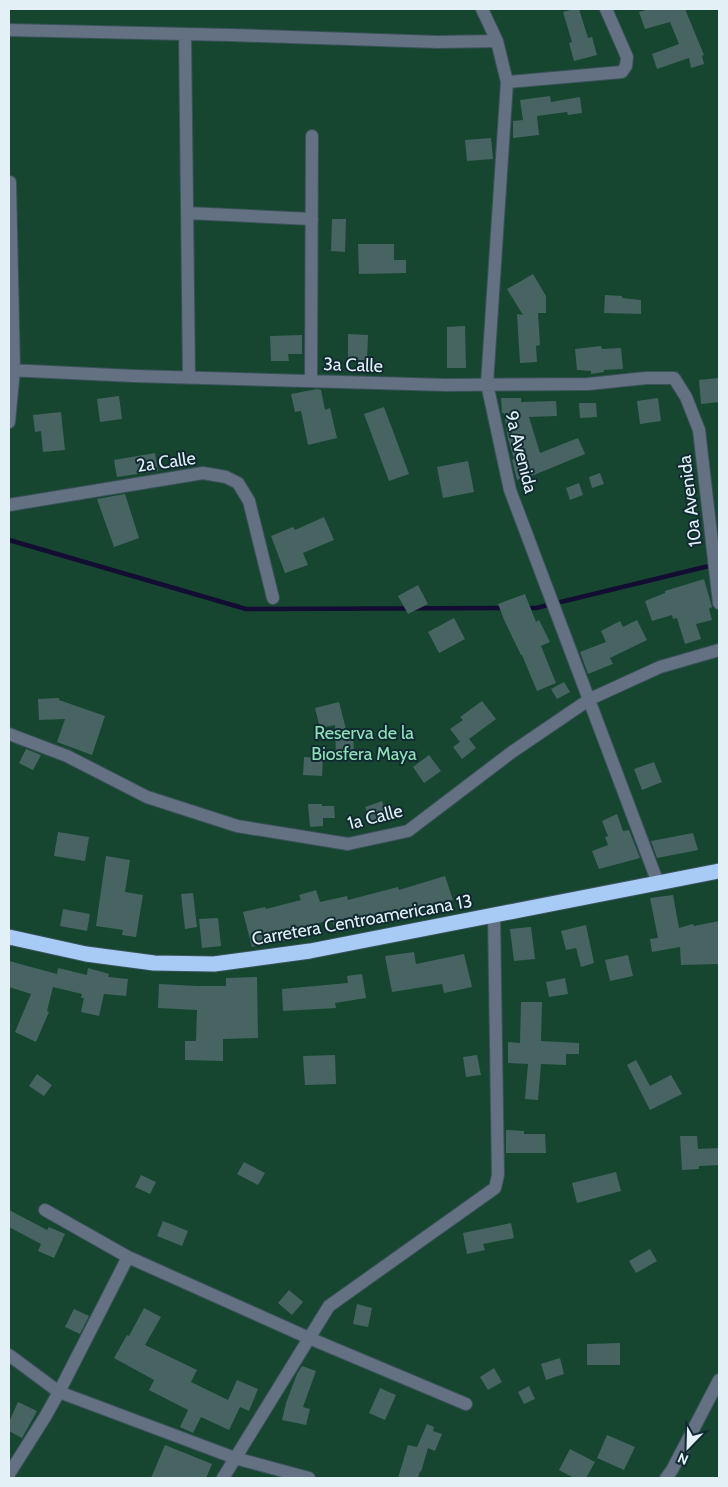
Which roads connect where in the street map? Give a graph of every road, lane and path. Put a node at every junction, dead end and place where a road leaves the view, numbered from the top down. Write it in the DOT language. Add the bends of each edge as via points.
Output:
graph roads {
  1 [pos="482,9"];
  2 [pos="606,9"];
  3 [pos="9,30"];
  4 [pos="185,34"];
  5 [pos="497,41"];
  6 [pos="508,82"];
  7 [pos="312,136"];
  8 [pos="10,182"];
  9 [pos="187,213"];
  10 [pos="312,219"];
  11 [pos="11,370"];
  12 [pos="189,378"];
  13 [pos="311,381"];
  14 [pos="488,384"];
  15 [pos="686,397"];
  16 [pos="9,422"];
  17 [pos="713,500"];
  18 [pos="9,505"];
  19 [pos="273,598"];
  20 [pos="719,603"];
  21 [pos="719,650"];
  22 [pos="590,699"];
  23 [pos="9,734"];
  24 [pos="719,871"];
  25 [pos="658,883"];
  26 [pos="494,915"];
  27 [pos="9,937"];
  28 [pos="45,1210"];
  29 [pos="128,1257"];
  30 [pos="309,1338"];
  31 [pos="9,1355"];
  32 [pos="719,1380"];
  33 [pos="60,1392"];
  34 [pos="466,1404"];
  35 [pos="235,1458"];
  36 [pos="9,1474"];
  37 [pos="223,1478"];
  38 [pos="309,1478"];
  39 [pos="666,1478"];
  1 -- 5 [label="street, 9a Avenida"];
  2 -- 6 [label="street" via="627,57 622,72"];
  3 -- 4 [label="street"];
  4 -- 5 [label="street"];
  4 -- 9 [label="street"];
  5 -- 6 [label="street, 9a Avenida"];
  6 -- 14 [label="street, 9a Avenida"];
  7 -- 10 [label="street"];
  8 -- 11 [label="street"];
  9 -- 10 [label="street"];
  9 -- 12 [label="street"];
  10 -- 13 [label="street"];
  11 -- 12 [label="street, 3a Calle"];
  11 -- 16 [label="street"];
  12 -- 13 [label="street, 3a Calle"];
  13 -- 14 [label="street, 3a Calle"];
  14 -- 15 [label="street, 3a Calle" via="588,384 674,378"];
  14 -- 22 [label="street, 9a Avenida" via="510,490"];
  15 -- 17 [label="street, 10a Avenida" via="699,430"];
  17 -- 20 [label="street, 10a Avenida"];
  18 -- 19 [label="street, 2a Calle" via="203,473 226,477 238,483 249,501"];
  21 -- 22 [label="street, 1a Calle" via="660,667"];
  22 -- 23 [label="street, 1a Calle" via="512,752 408,831 348,844 237,826 147,798 67,756"];
  22 -- 25 [label="street, 9a Avenida"];
  24 -- 25 [label="highway, Carretera Centroamericana 13"];
  25 -- 26 [label="highway, Carretera Centroamericana 13"];
  26 -- 27 [label="highway, Carretera Centroamericana 13" via="310,951 214,964 144,962 86,954"];
  26 -- 30 [label="street" via="498,1175 495,1188 329,1306"];
  28 -- 29 [label="street"];
  29 -- 30 [label="street"];
  29 -- 33 [label="street"];
  30 -- 34 [label="street"];
  30 -- 35 [label="street"];
  31 -- 33 [label="street"];
  32 -- 39 [label="street"];
  33 -- 35 [label="street"];
  33 -- 36 [label="street"];
  35 -- 37 [label="street"];
  35 -- 38 [label="street"];
}
